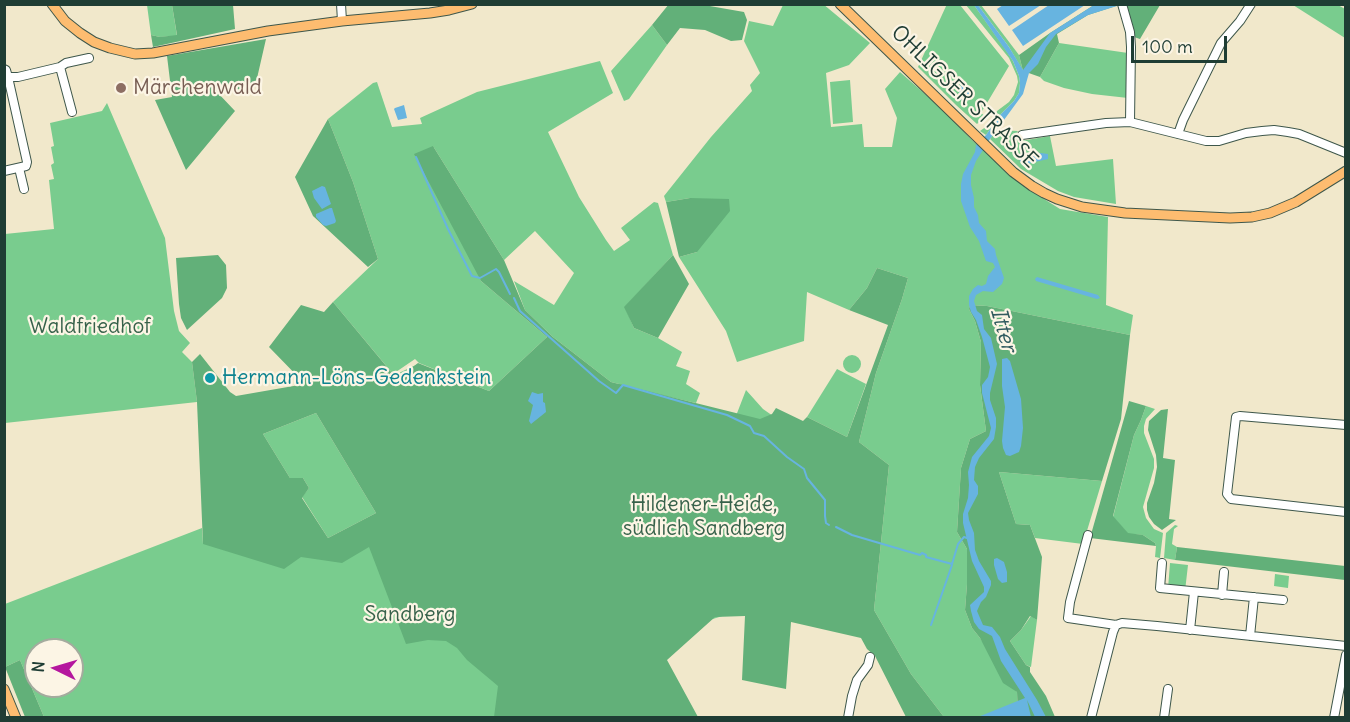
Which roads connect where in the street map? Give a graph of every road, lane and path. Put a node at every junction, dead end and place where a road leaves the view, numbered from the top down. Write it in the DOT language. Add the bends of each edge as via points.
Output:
graph roads {
  1 [pos="52,4"];
  2 [pos="341,4"];
  3 [pos="472,4"];
  4 [pos="840,4"];
  5 [pos="1122,4"];
  6 [pos="1251,4"];
  7 [pos="342,21"];
  8 [pos="89,58"];
  9 [pos="60,67"];
  10 [pos="6,73"];
  11 [pos="72,112"];
  12 [pos="1130,122"];
  13 [pos="1022,135"];
  14 [pos="1178,135"];
  15 [pos="1346,153"];
  16 [pos="19,168"];
  17 [pos="4,171"];
  18 [pos="1346,171"];
  19 [pos="24,189"];
  20 [pos="1346,425"];
  21 [pos="1346,512"];
  22 [pos="1088,535"];
  23 [pos="1162,563"];
  24 [pos="1224,572"];
  25 [pos="1194,592"];
  26 [pos="1222,595"];
  27 [pos="1254,597"];
  28 [pos="1283,600"];
  29 [pos="1116,625"];
  30 [pos="1190,630"];
  31 [pos="1250,636"];
  32 [pos="1346,646"];
  33 [pos="1346,655"];
  34 [pos="870,657"];
  35 [pos="4,689"];
  36 [pos="1168,690"];
  37 [pos="16,717"];
  38 [pos="848,717"];
  39 [pos="1091,717"];
  40 [pos="1164,717"];
  41 [pos="1334,717"];
  1 -- 7 [label="main road" via="65,21 94,42 135,54"];
  2 -- 7 [label="street"];
  3 -- 7 [label="main road" via="430,13"];
  4 -- 18 [label="main road, OHLIGSER STRASSE" via="1012,172 1057,199 1125,213 1260,216 1296,202"];
  5 -- 12 [label="street" via="1130,32"];
  6 -- 14 [label="street" via="1221,43"];
  8 -- 9 [label="street"];
  9 -- 10 [label="street" via="18,77"];
  9 -- 11 [label="street"];
  10 -- 16 [label="street" via="27,162"];
  12 -- 13 [label="street"];
  12 -- 14 [label="street"];
  14 -- 15 [label="street" via="1213,142 1274,130 1299,134"];
  16 -- 17 [label="street"];
  16 -- 19 [label="street"];
  20 -- 21 [label="street" via="1236,417 1227,494 1231,498"];
  22 -- 29 [label="street" via="1068,618"];
  23 -- 25 [label="street" via="1160,588"];
  24 -- 26 [label="street"];
  25 -- 26 [label="street"];
  25 -- 30 [label="street"];
  26 -- 27 [label="street"];
  27 -- 28 [label="street"];
  27 -- 31 [label="street"];
  29 -- 30 [label="street"];
  29 -- 39 [label="street"];
  30 -- 31 [label="street"];
  31 -- 32 [label="street"];
  33 -- 41 [label="street"];
  34 -- 38 [label="street" via="857,680"];
  35 -- 37 [label="main road"];
  36 -- 40 [label="street"];
}
